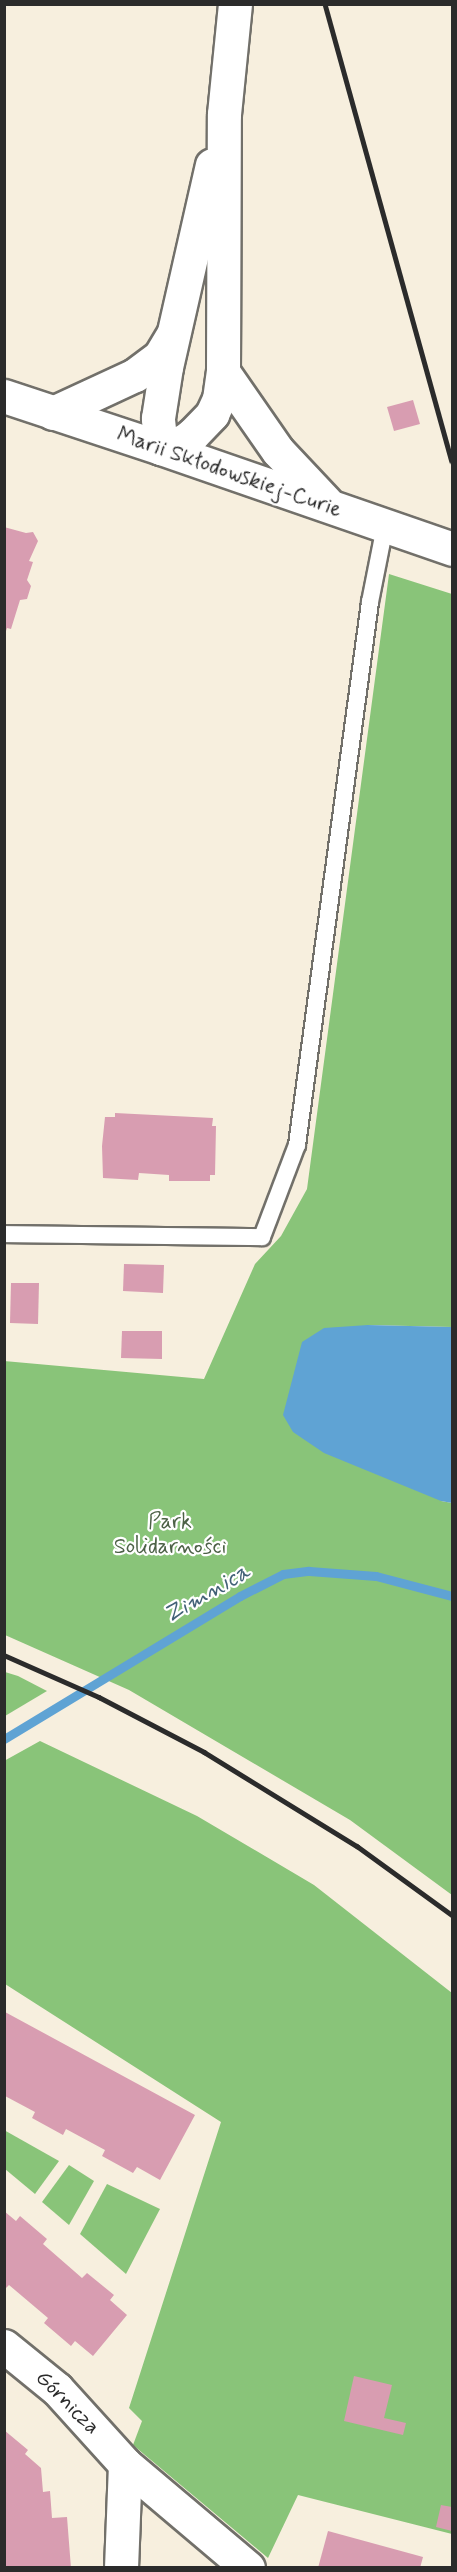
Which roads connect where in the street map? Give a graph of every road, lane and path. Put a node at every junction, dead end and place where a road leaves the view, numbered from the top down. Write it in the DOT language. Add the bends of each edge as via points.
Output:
graph roads {
  1 [pos="235,4"];
  2 [pos="224,114"];
  3 [pos="172,335"];
  4 [pos="223,372"];
  5 [pos="4,396"];
  6 [pos="53,412"];
  7 [pos="161,447"];
  8 [pos="333,509"];
  9 [pos="385,526"];
  10 [pos="453,549"];
  11 [pos="4,1234"];
  12 [pos="4,2346"];
  13 [pos="125,2464"];
  14 [pos="121,2568"];
  15 [pos="248,2568"];
  1 -- 2 [label="street"];
  2 -- 3 [label="street"];
  2 -- 4 [label="street"];
  3 -- 6 [label="street" via="160,356 135,375"];
  3 -- 7 [label="street" via="158,418"];
  4 -- 7 [label="street" via="219,399 204,425 184,441"];
  4 -- 8 [label="street" via="278,451"];
  5 -- 6 [label="street, Marii Skłodowskiej-Curie"];
  6 -- 7 [label="street, Marii Skłodowskiej-Curie"];
  7 -- 8 [label="street, Marii Skłodowskiej-Curie"];
  8 -- 9 [label="street, Marii Skłodowskiej-Curie"];
  9 -- 10 [label="street, Marii Skłodowskiej-Curie"];
  9 -- 11 [label="lane" via="370,602 297,1145 262,1237"];
  12 -- 13 [label="street, Górnicza" via="57,2389"];
  13 -- 14 [label="street"];
  13 -- 15 [label="street, Górnicza"];
}
